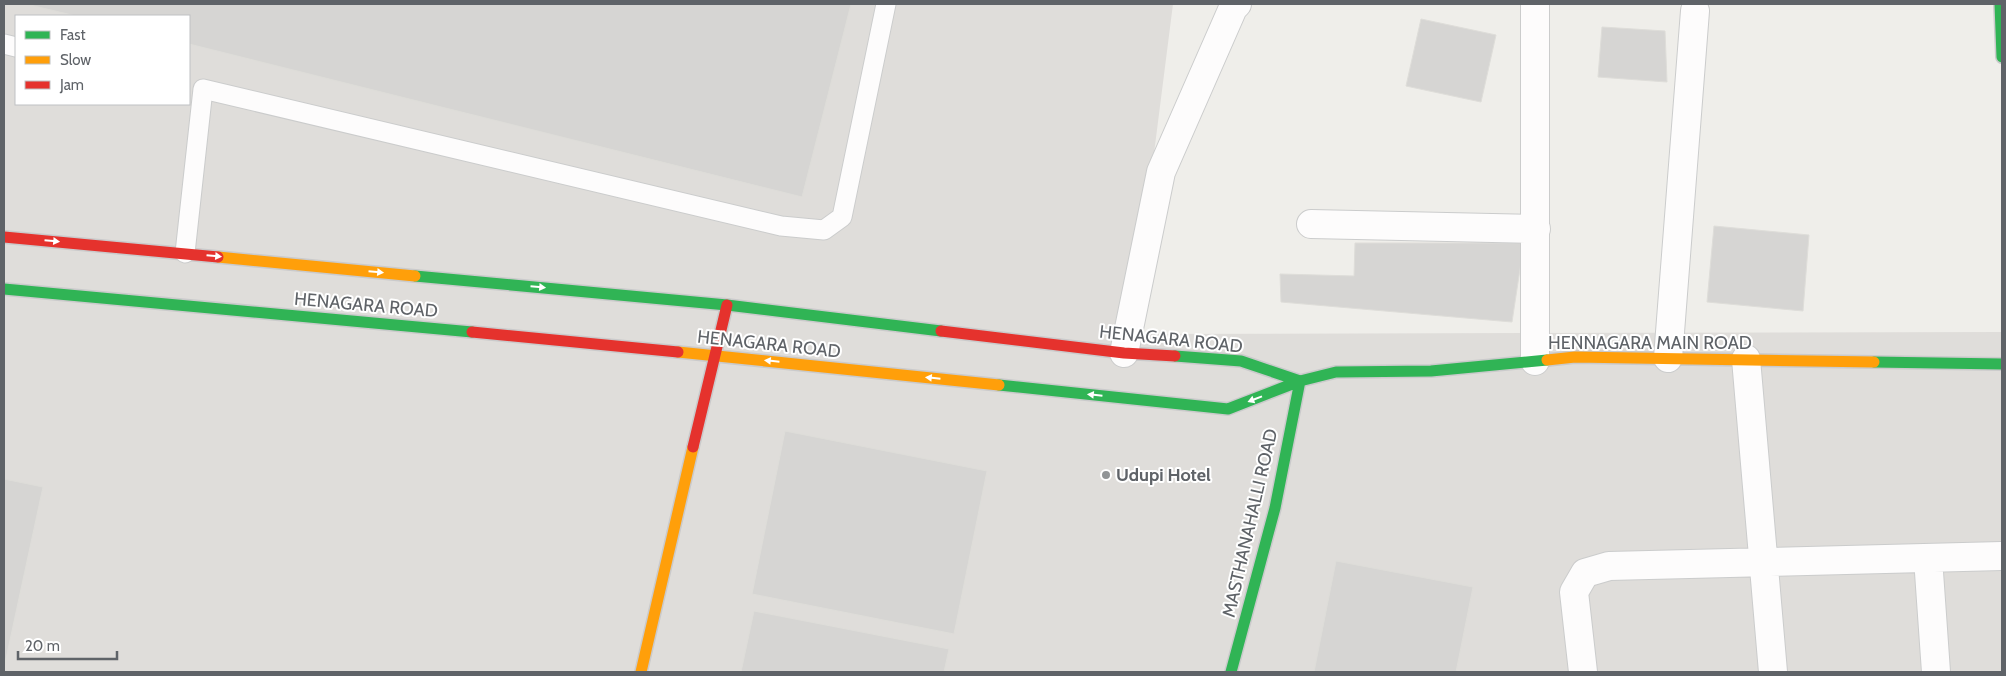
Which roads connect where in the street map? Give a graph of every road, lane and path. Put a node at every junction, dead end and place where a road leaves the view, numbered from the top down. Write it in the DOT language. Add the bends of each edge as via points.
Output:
graph roads {
  1 [pos="886,4"];
  2 [pos="1237,4"];
  3 [pos="1535,4"];
  4 [pos="2000,4"];
  5 [pos="1695,10"];
  6 [pos="2002,57"];
  7 [pos="196,87"];
  8 [pos="1311,224"];
  9 [pos="1536,230"];
  10 [pos="4,237"];
  11 [pos="185,253"];
  12 [pos="4,289"];
  13 [pos="727,305"];
  14 [pos="1124,353"];
  15 [pos="714,355"];
  16 [pos="1668,358"];
  17 [pos="1746,359"];
  18 [pos="1535,361"];
  19 [pos="2002,364"];
  20 [pos="1300,381"];
  21 [pos="2002,556"];
  22 [pos="1928,558"];
  23 [pos="1764,561"];
  24 [pos="641,672"];
  25 [pos="1231,672"];
  26 [pos="1583,672"];
  27 [pos="1773,672"];
  28 [pos="1936,672"];
  1 -- 7 [label="lane" via="842,217 824,230 780,226"];
  2 -- 14 [label="street" via="1161,172"];
  3 -- 9 [label="street"];
  4 -- 6 [label="street"];
  5 -- 16 [label="street"];
  7 -- 11 [label="lane"];
  8 -- 9 [label="street"];
  9 -- 18 [label="street"];
  10 -- 11 [label="street, HENAGARA ROAD, one-way"];
  11 -- 13 [label="street, HENAGARA ROAD, one-way"];
  12 -- 15 [label="street, HENAGARA ROAD"];
  13 -- 14 [label="street, HENAGARA ROAD"];
  13 -- 15 [label="street"];
  14 -- 20 [label="street, HENAGARA ROAD" via="1241,361"];
  20 -- 15 [label="street, HENAGARA ROAD, one-way" via="1228,409"];
  15 -- 24 [label="street"];
  16 -- 17 [label="street, HENNAGARA MAIN ROAD"];
  16 -- 18 [label="street, HENNAGARA MAIN ROAD" via="1576,357"];
  17 -- 19 [label="street, HENNAGARA MAIN ROAD"];
  17 -- 23 [label="street"];
  18 -- 20 [label="street, HENNAGARA MAIN ROAD" via="1431,371 1336,372"];
  20 -- 25 [label="street, MASTHANAHALLI ROAD" via="1275,508"];
  21 -- 22 [label="street"];
  22 -- 23 [label="street"];
  22 -- 28 [label="street"];
  23 -- 26 [label="street" via="1609,566 1585,573 1574,592"];
  23 -- 27 [label="street"];
}
